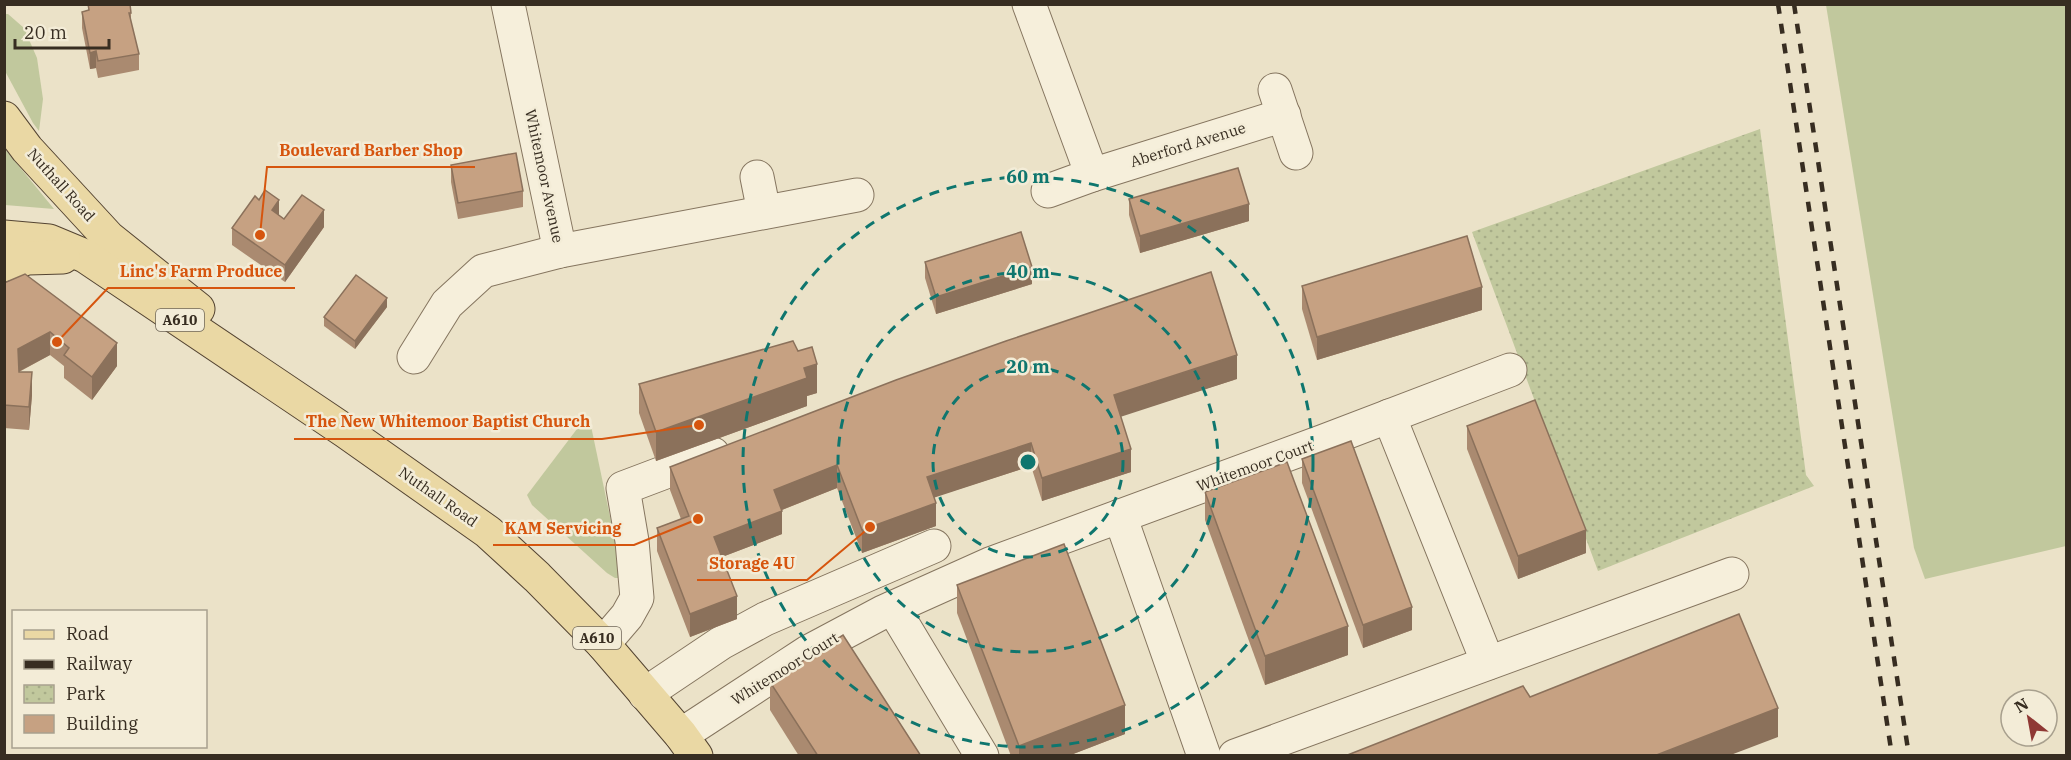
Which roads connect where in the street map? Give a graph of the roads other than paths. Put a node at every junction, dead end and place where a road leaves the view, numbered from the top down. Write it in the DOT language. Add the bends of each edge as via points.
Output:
graph roads {
  1 [pos="508,4"];
  2 [pos="1029,4"];
  3 [pos="4,118"];
  4 [pos="1296,153"];
  5 [pos="1092,176"];
  6 [pos="757,177"];
  7 [pos="1048,191"];
  8 [pos="857,195"];
  9 [pos="764,212"];
  10 [pos="4,237"];
  11 [pos="560,251"];
  12 [pos="85,256"];
  13 [pos="4,265"];
  14 [pos="414,357"];
  15 [pos="1510,370"];
  16 [pos="1389,416"];
  17 [pos="345,431"];
  18 [pos="740,443"];
  19 [pos="1120,516"];
  20 [pos="934,546"];
  21 [pos="1732,574"];
  22 [pos="893,608"];
  23 [pos="603,644"];
  24 [pos="1488,663"];
  25 [pos="645,694"];
  26 [pos="688,745"];
  27 [pos="982,756"];
  28 [pos="1204,756"];
  29 [pos="1235,756"];
  1 -- 11 [label="street, Whitemoor Avenue"];
  2 -- 5 [label="street"];
  3 -- 17 [label="main road, Nuthall Road / A610" via="27,149 110,238"];
  4 -- 5 [label="street, Aberford Avenue" via="1279,103"];
  5 -- 7 [label="street, Aberford Avenue"];
  6 -- 9 [label="street"];
  8 -- 9 [label="street, Whitemoor Avenue"];
  9 -- 11 [label="street, Whitemoor Avenue"];
  10 -- 12 [label="main road, Nuthall Road / A610" via="49,241"];
  11 -- 14 [label="street" via="483,271 447,304"];
  12 -- 13 [label="main road" via="28,258"];
  12 -- 17 [label="main road, Nuthall Road / A610"];
  15 -- 16 [label="street, Whitemoor Court"];
  16 -- 19 [label="street, Whitemoor Court"];
  16 -- 24 [label="street"];
  17 -- 23 [label="main road, Nuthall Road / A610" via="488,532"];
  18 -- 23 [label="street" via="623,488 637,598"];
  19 -- 22 [label="street, Whitemoor Court" via="990,564"];
  19 -- 28 [label="street"];
  20 -- 25 [label="street" via="765,619"];
  21 -- 24 [label="street"];
  22 -- 26 [label="street, Whitemoor Court" via="808,652"];
  22 -- 27 [label="street"];
  23 -- 25 [label="main road, Nuthall Road / A610"];
  24 -- 29 [label="street"];
  25 -- 26 [label="main road, Nuthall Road / A610"];
}
